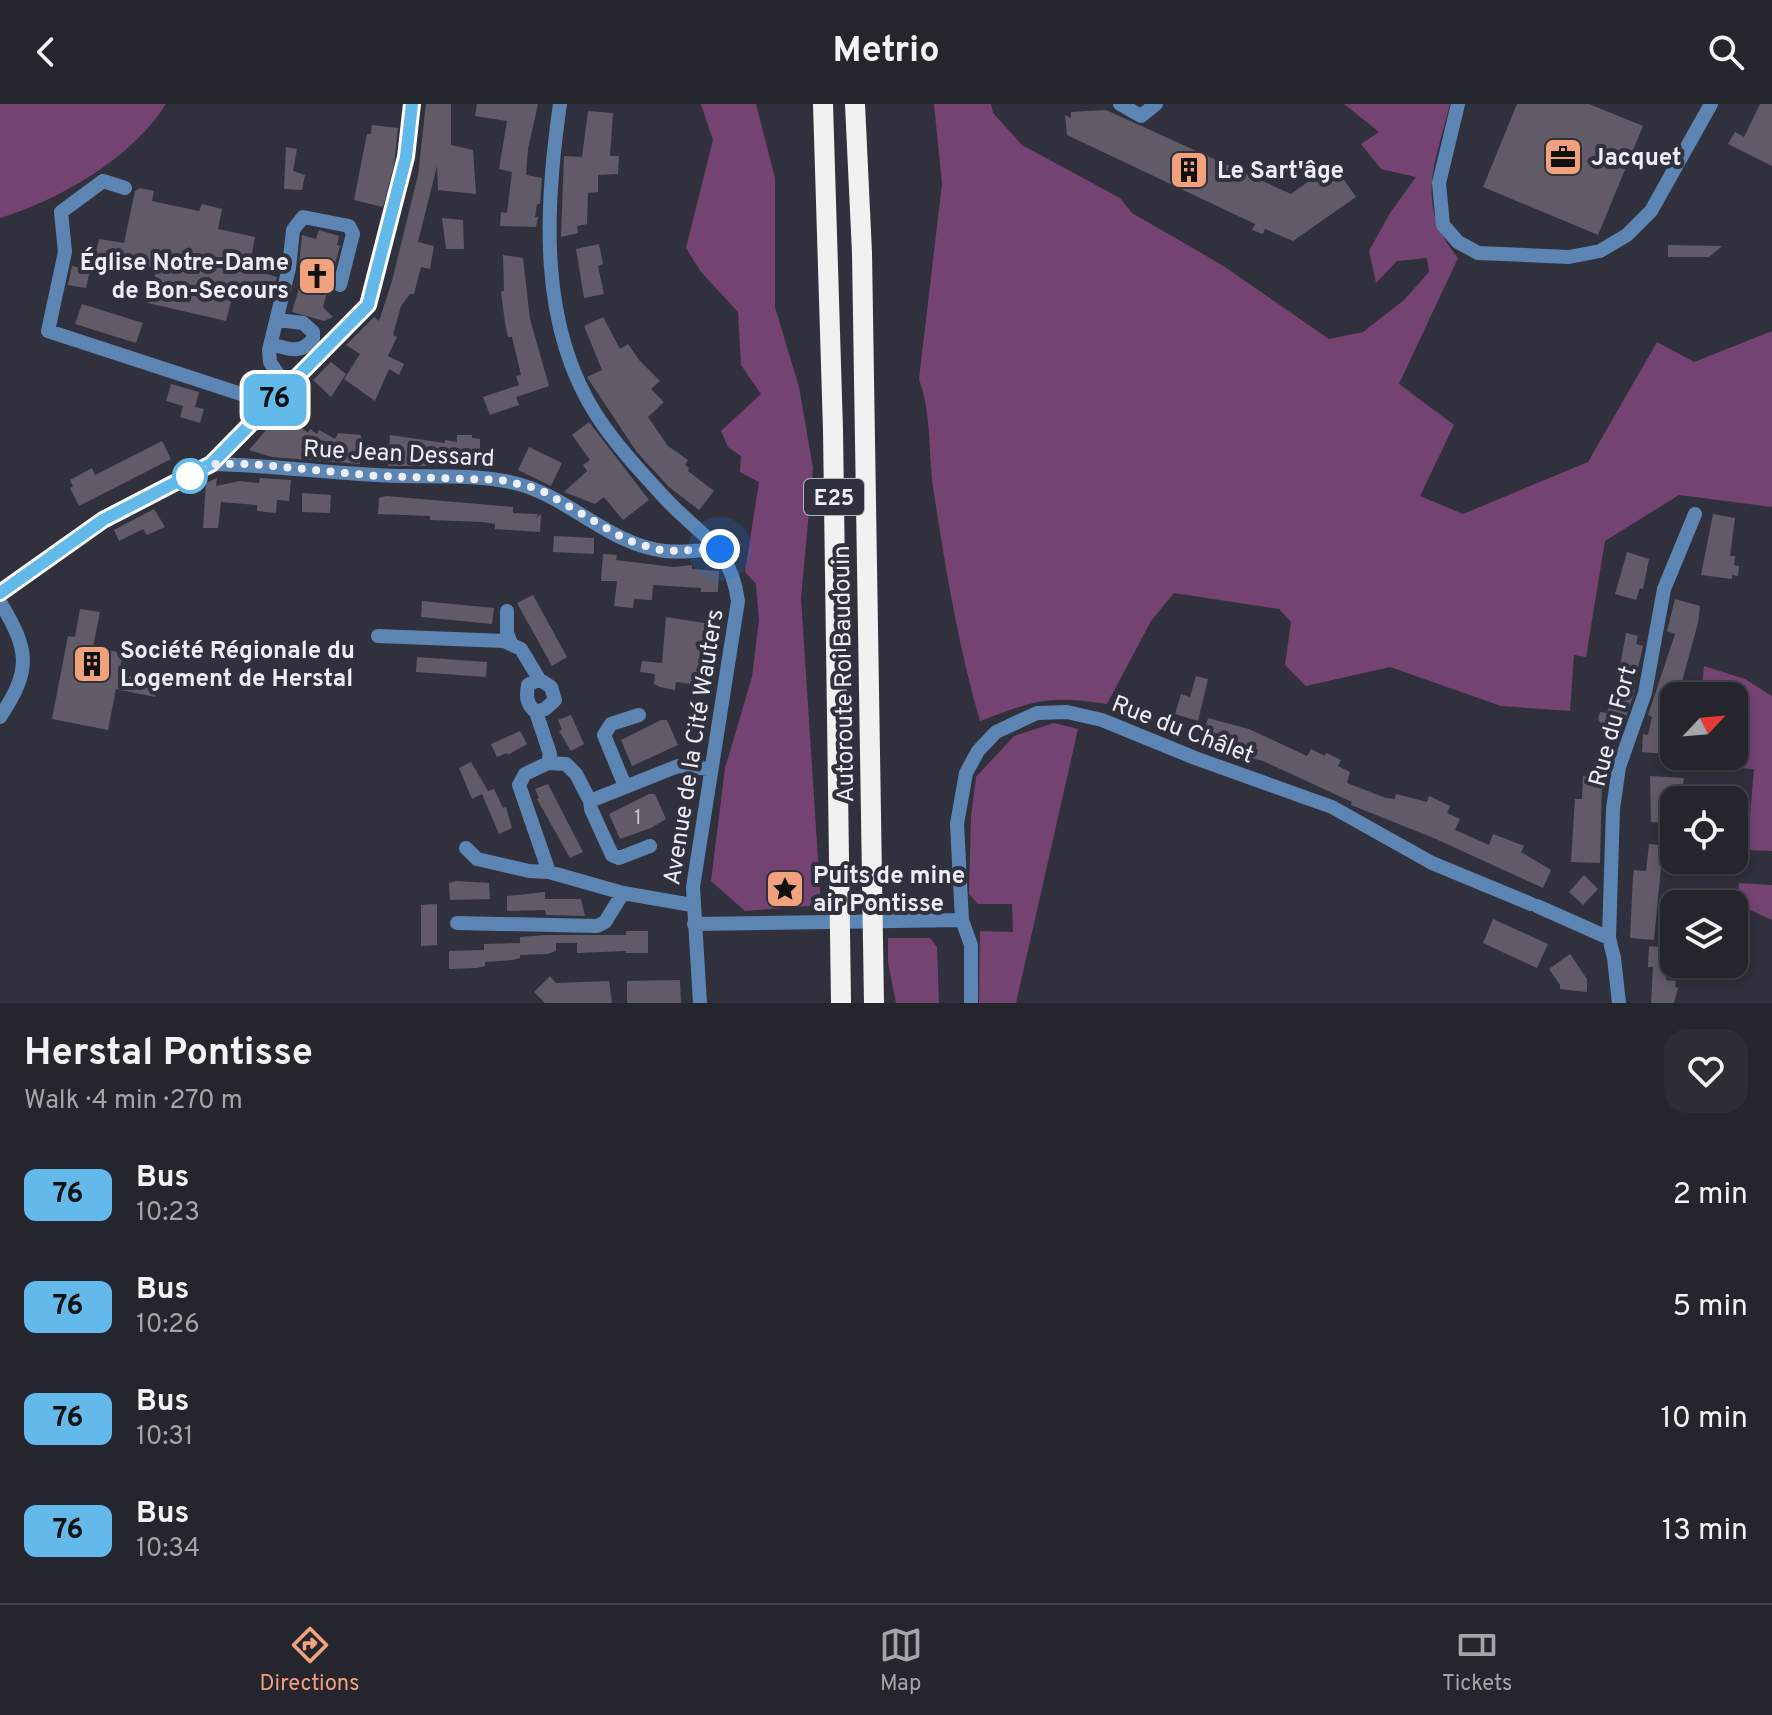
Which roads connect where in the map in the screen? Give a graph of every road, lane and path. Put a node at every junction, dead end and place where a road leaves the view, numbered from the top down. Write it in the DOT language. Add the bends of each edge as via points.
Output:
graph roads {
  1 [pos="412,104"];
  2 [pos="560,104"];
  3 [pos="823,104"];
  4 [pos="855,104"];
  5 [pos="1120,104"];
  6 [pos="1156,104"];
  7 [pos="1458,104"];
  8 [pos="1711,104"];
  9 [pos="125,188"];
  10 [pos="340,285"];
  11 [pos="278,320"];
  12 [pos="271,344"];
  13 [pos="287,388"];
  14 [pos="272,404"];
  15 [pos="235,443"];
  16 [pos="211,464"];
  17 [pos="252,464"];
  18 [pos="1695,514"];
  19 [pos="720,549"];
  20 [pos="0,593"];
  21 [pos="0,602"];
  22 [pos="507,611"];
  23 [pos="378,636"];
  24 [pos="511,643"];
  25 [pos="539,679"];
  26 [pos="536,712"];
  27 [pos="639,715"];
  28 [pos="0,717"];
  29 [pos="548,763"];
  30 [pos="711,769"];
  31 [pos="625,786"];
  32 [pos="590,801"];
  33 [pos="650,846"];
  34 [pos="466,848"];
  35 [pos="549,872"];
  36 [pos="623,893"];
  37 [pos="692,905"];
  38 [pos="962,920"];
  39 [pos="457,923"];
  40 [pos="694,924"];
  41 [pos="1609,938"];
  42 [pos="700,1003"];
  43 [pos="841,1003"];
  44 [pos="874,1003"];
  45 [pos="971,1003"];
  46 [pos="1619,1003"];
  1 -- 13 [label="street" via="406,157 368,305"];
  2 -- 19 [label="street" via="550,208 555,313 569,362 597,416 633,462"];
  3 -- 43 [label="highway, Autoroute Roi Baudouin / E25"];
  4 -- 44 [label="highway, Autoroute Roi Baudouin / E25"];
  5 -- 6 [label="street" via="1141,116"];
  7 -- 8 [label="street" via="1439,183 1443,225 1478,253 1569,257 1600,251 1627,235 1651,211"];
  9 -- 14 [label="street" via="103,181 61,212 65,252 48,331"];
  10 -- 11 [label="street" via="353,234 349,226 303,217 293,230"];
  11 -- 12 [label="street"];
  11 -- 12 [label="street" via="309,327 313,339 301,350"];
  12 -- 13 [label="street" via="270,362"];
  13 -- 14 [label="street"];
  14 -- 15 [label="street"];
  15 -- 16 [label="street"];
  15 -- 17 [label="street" via="238,454"];
  16 -- 17 [label="street, Rue Jean Dessard"];
  16 -- 20 [label="street" via="103,520"];
  17 -- 19 [label="street, Rue Jean Dessard" via="511,482 539,489 627,540 666,551"];
  18 -- 41 [label="street, Rue du Fort" via="1664,589 1645,693 1619,767"];
  19 -- 30 [label="street, Avenue de la Cité Wauters" via="735,578 738,601"];
  21 -- 28 [label="street" via="17,631 25,660"];
  22 -- 24 [label="street"];
  23 -- 24 [label="street"];
  24 -- 25 [label="street" via="521,649"];
  25 -- 26 [label="street" via="526,693"];
  25 -- 26 [label="street" via="551,687 555,700"];
  26 -- 29 [label="street" via="550,754"];
  27 -- 31 [label="street" via="611,724 604,735"];
  29 -- 32 [label="street" via="566,764"];
  29 -- 35 [label="street" via="525,774 519,785"];
  30 -- 31 [label="street" via="678,766"];
  30 -- 37 [label="street, Avenue de la Cité Wauters"];
  31 -- 32 [label="street"];
  32 -- 33 [label="street" via="612,855 619,858"];
  34 -- 35 [label="street" via="477,859"];
  35 -- 36 [label="street"];
  36 -- 37 [label="street"];
  36 -- 39 [label="street" via="597,926"];
  37 -- 40 [label="street, Avenue de la Cité Wauters"];
  38 -- 40 [label="street"];
  38 -- 41 [label="street, Rue du Châlet" via="957,824 966,773 996,732 1037,713 1067,712 1102,720 1332,807 1432,863"];
  38 -- 45 [label="street, Rue du Châlet" via="971,945"];
  40 -- 42 [label="street, Avenue de la Cité Wauters"];
  41 -- 46 [label="street, Rue du Fort"];
}
